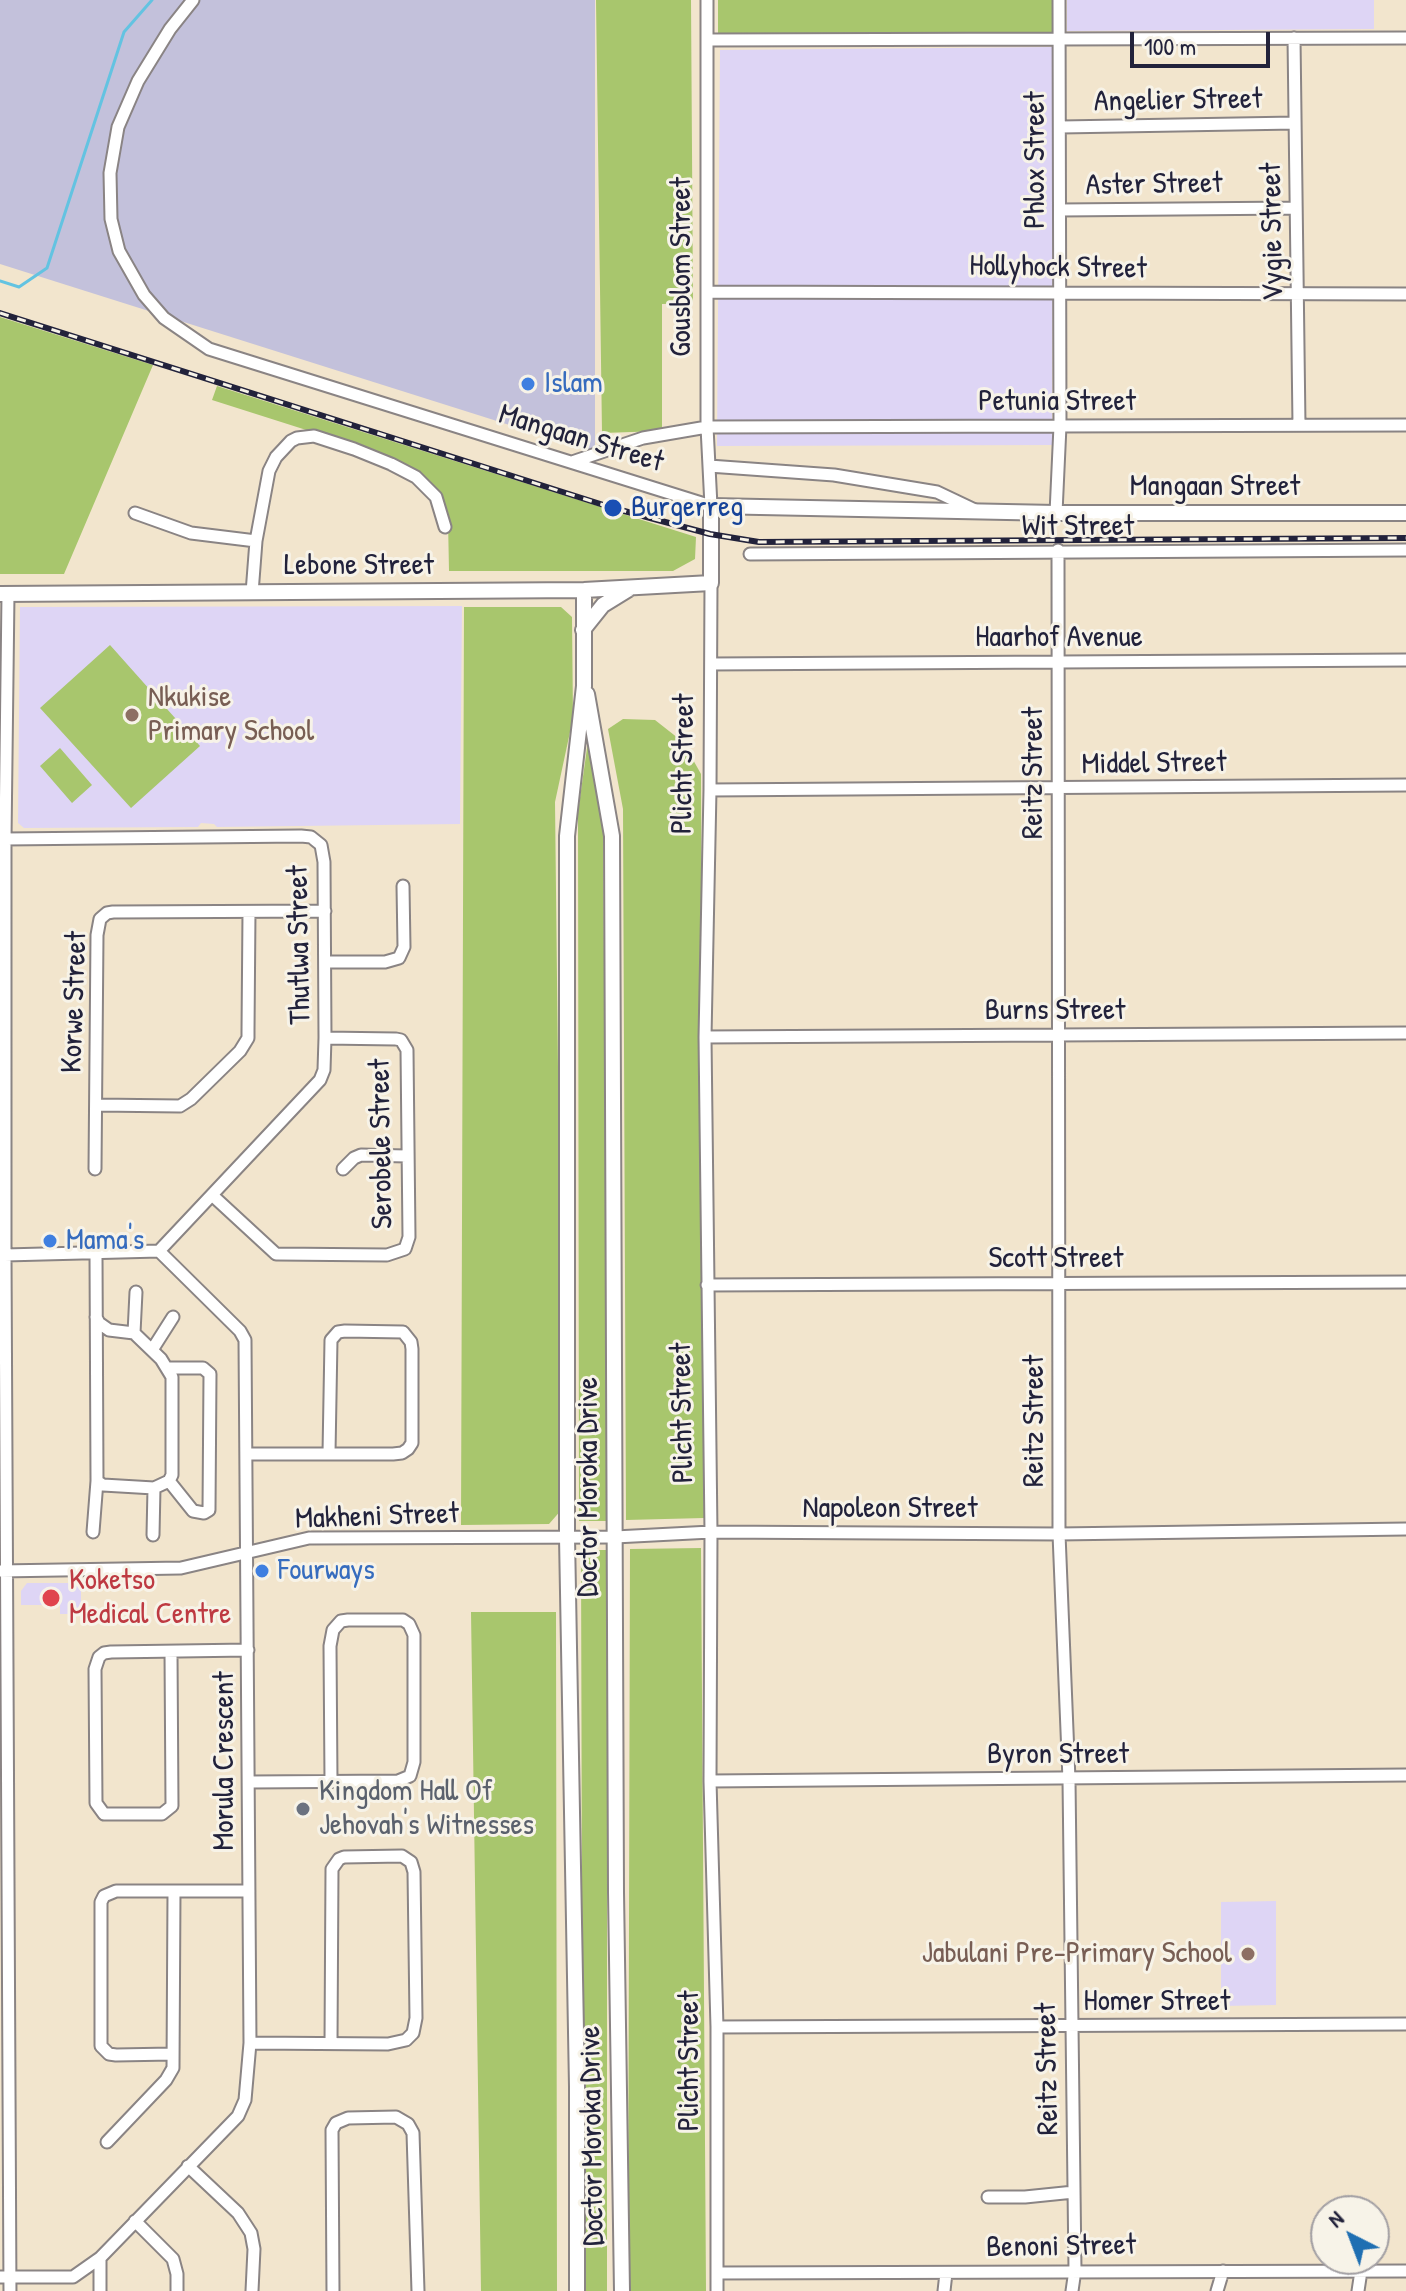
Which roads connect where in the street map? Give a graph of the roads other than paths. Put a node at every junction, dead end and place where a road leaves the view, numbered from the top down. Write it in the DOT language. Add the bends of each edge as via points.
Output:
graph roads {
  1 [pos="193,0"];
  2 [pos="707,0"];
  3 [pos="1059,0"];
  4 [pos="1294,38"];
  5 [pos="1406,38"];
  6 [pos="707,40"];
  7 [pos="1059,40"];
  8 [pos="1295,123"];
  9 [pos="1061,127"];
  10 [pos="1296,208"];
  11 [pos="1060,210"];
  12 [pos="709,292"];
  13 [pos="1061,292"];
  14 [pos="1406,294"];
  15 [pos="1297,295"];
  16 [pos="1299,425"];
  17 [pos="1406,425"];
  18 [pos="1060,426"];
  19 [pos="707,427"];
  20 [pos="571,463"];
  21 [pos="709,466"];
  22 [pos="711,506"];
  23 [pos="977,511"];
  24 [pos="135,513"];
  25 [pos="1056,513"];
  26 [pos="1406,513"];
  27 [pos="445,527"];
  28 [pos="710,534"];
  29 [pos="256,541"];
  30 [pos="1058,550"];
  31 [pos="1406,550"];
  32 [pos="750,554"];
  33 [pos="711,583"];
  34 [pos="630,588"];
  35 [pos="584,590"];
  36 [pos="252,593"];
  37 [pos="4,594"];
  38 [pos="582,631"];
  39 [pos="1406,660"];
  40 [pos="1058,662"];
  41 [pos="711,664"];
  42 [pos="584,686"];
  43 [pos="1406,785"];
  44 [pos="1058,789"];
  45 [pos="710,790"];
  46 [pos="5,839"];
  47 [pos="403,886"];
  48 [pos="325,911"];
  49 [pos="249,912"];
  50 [pos="325,962"];
  51 [pos="1406,1033"];
  52 [pos="1058,1035"];
  53 [pos="705,1037"];
  54 [pos="325,1038"];
  55 [pos="3,1084"];
  56 [pos="97,1105"];
  57 [pos="407,1156"];
  58 [pos="95,1169"];
  59 [pos="343,1169"];
  60 [pos="212,1195"];
  61 [pos="159,1251"];
  62 [pos="96,1254"];
  63 [pos="5,1255"];
  64 [pos="1406,1282"];
  65 [pos="1059,1283"];
  66 [pos="707,1285"];
  67 [pos="136,1292"];
  68 [pos="96,1317"];
  69 [pos="173,1317"];
  70 [pos="134,1333"];
  71 [pos="152,1350"];
  72 [pos="169,1368"];
  73 [pos="329,1453"];
  74 [pos="248,1454"];
  75 [pos="97,1481"];
  76 [pos="169,1481"];
  77 [pos="154,1488"];
  78 [pos="1406,1529"];
  79 [pos="93,1532"];
  80 [pos="711,1532"];
  81 [pos="1059,1534"];
  82 [pos="153,1535"];
  83 [pos="567,1537"];
  84 [pos="615,1537"];
  85 [pos="247,1553"];
  86 [pos="4,1572"];
  87 [pos="248,1650"];
  88 [pos="171,1652"];
  89 [pos="1406,1775"];
  90 [pos="1069,1780"];
  91 [pos="331,1781"];
  92 [pos="710,1781"];
  93 [pos="250,1782"];
  94 [pos="249,1891"];
  95 [pos="174,1892"];
  96 [pos="1406,2024"];
  97 [pos="1071,2026"];
  98 [pos="717,2027"];
  99 [pos="331,2042"];
  100 [pos="250,2043"];
  101 [pos="172,2054"];
  102 [pos="5,2058"];
  103 [pos="107,2142"];
  104 [pos="188,2166"];
  105 [pos="1074,2192"];
  106 [pos="988,2197"];
  107 [pos="135,2221"];
  108 [pos="100,2258"];
  109 [pos="1075,2270"];
  110 [pos="1223,2271"];
  111 [pos="1310,2271"];
  112 [pos="717,2273"];
  113 [pos="946,2273"];
  114 [pos="5,2277"];
  115 [pos="10,2291"];
  116 [pos="100,2291"];
  117 [pos="177,2291"];
  118 [pos="252,2291"];
  119 [pos="333,2291"];
  120 [pos="418,2291"];
  121 [pos="577,2291"];
  122 [pos="622,2291"];
  123 [pos="717,2291"];
  124 [pos="944,2291"];
  125 [pos="1072,2291"];
  126 [pos="1217,2291"];
  1 -- 20 [label="street, Mangaan Street" via="138,81 118,127 111,219 119,251 144,295 164,318 209,349"];
  2 -- 6 [label="street, Gousblom Street"];
  3 -- 7 [label="street, Phlox Street"];
  4 -- 5 [label="street"];
  4 -- 7 [label="street"];
  4 -- 8 [label="street, Vygie Street"];
  6 -- 7 [label="street"];
  6 -- 12 [label="street, Gousblom Street"];
  7 -- 9 [label="street, Phlox Street"];
  8 -- 9 [label="street, Angelier Street"];
  8 -- 10 [label="street, Vygie Street"];
  9 -- 11 [label="street, Phlox Street"];
  10 -- 11 [label="street, Aster Street"];
  10 -- 15 [label="street, Vygie Street"];
  11 -- 13 [label="street, Phlox Street"];
  12 -- 13 [label="street, Hollyhock Street"];
  12 -- 19 [label="street, Gousblom Street"];
  13 -- 15 [label="street, Hollyhock Street"];
  13 -- 18 [label="street, Phlox Street"];
  14 -- 15 [label="street, Hollyhock Street"];
  15 -- 16 [label="street, Vygie Street"];
  16 -- 17 [label="street, Petunia Street"];
  16 -- 18 [label="street, Petunia Street"];
  18 -- 19 [label="street, Petunia Street"];
  18 -- 25 [label="street, Phlox Street"];
  19 -- 20 [label="street, Petunia Street" via="643,438"];
  19 -- 21 [label="street, Gousblom Street"];
  20 -- 22 [label="street, Mangaan Street"];
  21 -- 22 [label="street, Gousblom Street"];
  21 -- 23 [label="street" via="849,477 937,492"];
  22 -- 23 [label="street, Mangaan Street"];
  22 -- 28 [label="street, Gousblom Street"];
  23 -- 25 [label="street, Mangaan Street"];
  24 -- 29 [label="street" via="191,533"];
  25 -- 26 [label="street, Mangaan Street"];
  27 -- 29 [label="street" via="436,497 416,477 354,449 306,436 291,441 272,463"];
  28 -- 33 [label="street, Plicht Street"];
  29 -- 36 [label="street"];
  30 -- 31 [label="street, Wit Street"];
  30 -- 32 [label="street, Wit Street"];
  30 -- 40 [label="street, Reitz Street"];
  33 -- 34 [label="street, Lebone Street"];
  33 -- 41 [label="street, Plicht Street"];
  34 -- 35 [label="street, Lebone Street"];
  34 -- 38 [label="street" via="603,605"];
  35 -- 36 [label="street, Lebone Street"];
  35 -- 38 [label="street, Doctor Moroka Drive"];
  36 -- 37 [label="street, Lebone Street"];
  37 -- 46 [label="street, Lebone Street"];
  38 -- 42 [label="street, Doctor Moroka Drive"];
  39 -- 40 [label="street, Haarhof Avenue"];
  40 -- 41 [label="street, Haarhof Avenue"];
  40 -- 44 [label="street, Reitz Street"];
  41 -- 45 [label="street, Plicht Street"];
  42 -- 83 [label="street, Doctor Moroka Drive" via="567,836"];
  42 -- 84 [label="street, Doctor Moroka Drive" via="612,836"];
  43 -- 44 [label="street, Middel Street"];
  44 -- 45 [label="street, Middel Street"];
  44 -- 52 [label="street, Reitz Street"];
  45 -- 53 [label="street, Plicht Street"];
  46 -- 48 [label="street, Thutlwa Street" via="311,837 323,851"];
  46 -- 55 [label="street, Lebone Street"];
  47 -- 50 [label="street" via="404,947 399,958"];
  48 -- 49 [label="street, Korwe Street"];
  48 -- 50 [label="street, Thutlwa Street"];
  49 -- 56 [label="street" via="248,1038 240,1051 180,1106"];
  49 -- 56 [label="street, Korwe Street" via="113,912 100,919"];
  50 -- 54 [label="street, Thutlwa Street"];
  51 -- 52 [label="street, Burns Street"];
  52 -- 53 [label="street, Burns Street"];
  52 -- 65 [label="street, Reitz Street"];
  53 -- 66 [label="street, Plicht Street"];
  54 -- 57 [label="street, Serobele Street" via="396,1039 405,1045"];
  54 -- 60 [label="street, Thutlwa Street" via="320,1080"];
  55 -- 63 [label="street, Lebone Street"];
  56 -- 58 [label="street, Korwe Street"];
  57 -- 59 [label="street" via="361,1155"];
  57 -- 60 [label="street, Serobele Street" via="409,1243 393,1254 276,1254"];
  60 -- 61 [label="street, Thutlwa Street"];
  61 -- 62 [label="street"];
  61 -- 74 [label="street, Morula Crescent" via="245,1340"];
  62 -- 63 [label="street"];
  62 -- 68 [label="street"];
  63 -- 86 [label="street, Lebone Street"];
  64 -- 65 [label="street, Scott Street"];
  65 -- 66 [label="street, Scott Street"];
  65 -- 81 [label="street, Reitz Street"];
  66 -- 80 [label="street, Plicht Street"];
  67 -- 70 [label="street"];
  68 -- 70 [label="street" via="105,1328"];
  68 -- 75 [label="street"];
  69 -- 71 [label="street"];
  70 -- 71 [label="street"];
  71 -- 72 [label="street"];
  72 -- 76 [label="street"];
  72 -- 76 [label="street" via="203,1368 210,1374 209,1510 193,1511"];
  73 -- 73 [label="street" via="402,1453 412,1443 412,1349 403,1332 334,1335"];
  73 -- 74 [label="street"];
  74 -- 85 [label="street, Morula Crescent"];
  75 -- 77 [label="street"];
  75 -- 79 [label="street"];
  76 -- 77 [label="street"];
  77 -- 82 [label="street"];
  78 -- 81 [label="street, Napoleon Street"];
  80 -- 81 [label="street, Napoleon Street"];
  80 -- 84 [label="street, Napoleon Street"];
  80 -- 92 [label="street, Plicht Street"];
  81 -- 90 [label="street, Reitz Street"];
  83 -- 84 [label="street, Napoleon Street"];
  83 -- 85 [label="street, Makheni Street" via="309,1538"];
  83 -- 121 [label="street, Doctor Moroka Drive"];
  84 -- 122 [label="street, Doctor Moroka Drive"];
  85 -- 86 [label="street, Makheni Street" via="181,1568"];
  85 -- 87 [label="street, Morula Crescent"];
  86 -- 102 [label="street, Lebone Street"];
  87 -- 88 [label="street"];
  87 -- 93 [label="street, Morula Crescent"];
  88 -- 88 [label="street" via="104,1653 96,1663 96,1803 104,1814 162,1814 172,1806"];
  89 -- 90 [label="street, Byron Street"];
  90 -- 92 [label="street, Byron Street"];
  90 -- 97 [label="street, Reitz Street"];
  91 -- 91 [label="street" via="398,1781 413,1770 414,1635 403,1620 348,1620 333,1630"];
  91 -- 93 [label="street"];
  92 -- 98 [label="street, Plicht Street"];
  93 -- 94 [label="street, Morula Crescent"];
  94 -- 95 [label="street"];
  94 -- 100 [label="street, Morula Crescent"];
  95 -- 101 [label="street"];
  95 -- 101 [label="street" via="109,1892 99,1909 101,2046 116,2055"];
  96 -- 97 [label="street, Homer Street"];
  97 -- 98 [label="street, Homer Street"];
  97 -- 105 [label="street, Reitz Street"];
  98 -- 112 [label="street, Plicht Street"];
  99 -- 99 [label="street" via="398,2043 413,2033 414,1872 402,1856 344,1857 332,1869"];
  99 -- 100 [label="street"];
  100 -- 104 [label="street, Morula Crescent" via="238,2116"];
  101 -- 103 [label="street" via="171,2075"];
  102 -- 114 [label="street, Lebone Street"];
  104 -- 107 [label="street, Morula Crescent"];
  104 -- 118 [label="street" via="238,2213 251,2233"];
  105 -- 106 [label="street"];
  105 -- 109 [label="street, Reitz Street"];
  107 -- 108 [label="street, Morula Crescent"];
  107 -- 117 [label="street" via="173,2259"];
  108 -- 114 [label="street, Morula Crescent" via="73,2277"];
  108 -- 116 [label="street"];
  109 -- 110 [label="street, Benoni Street"];
  109 -- 113 [label="street, Benoni Street"];
  109 -- 125 [label="street, Reitz Street"];
  110 -- 111 [label="street, Benoni Street"];
  110 -- 126 [label="street"];
  112 -- 113 [label="street, Benoni Street"];
  112 -- 123 [label="street, Plicht Street"];
  113 -- 124 [label="street"];
  114 -- 115 [label="street, Lebone Street"];
  119 -- 120 [label="street" via="332,2130 348,2118 396,2117 413,2133"];
}
